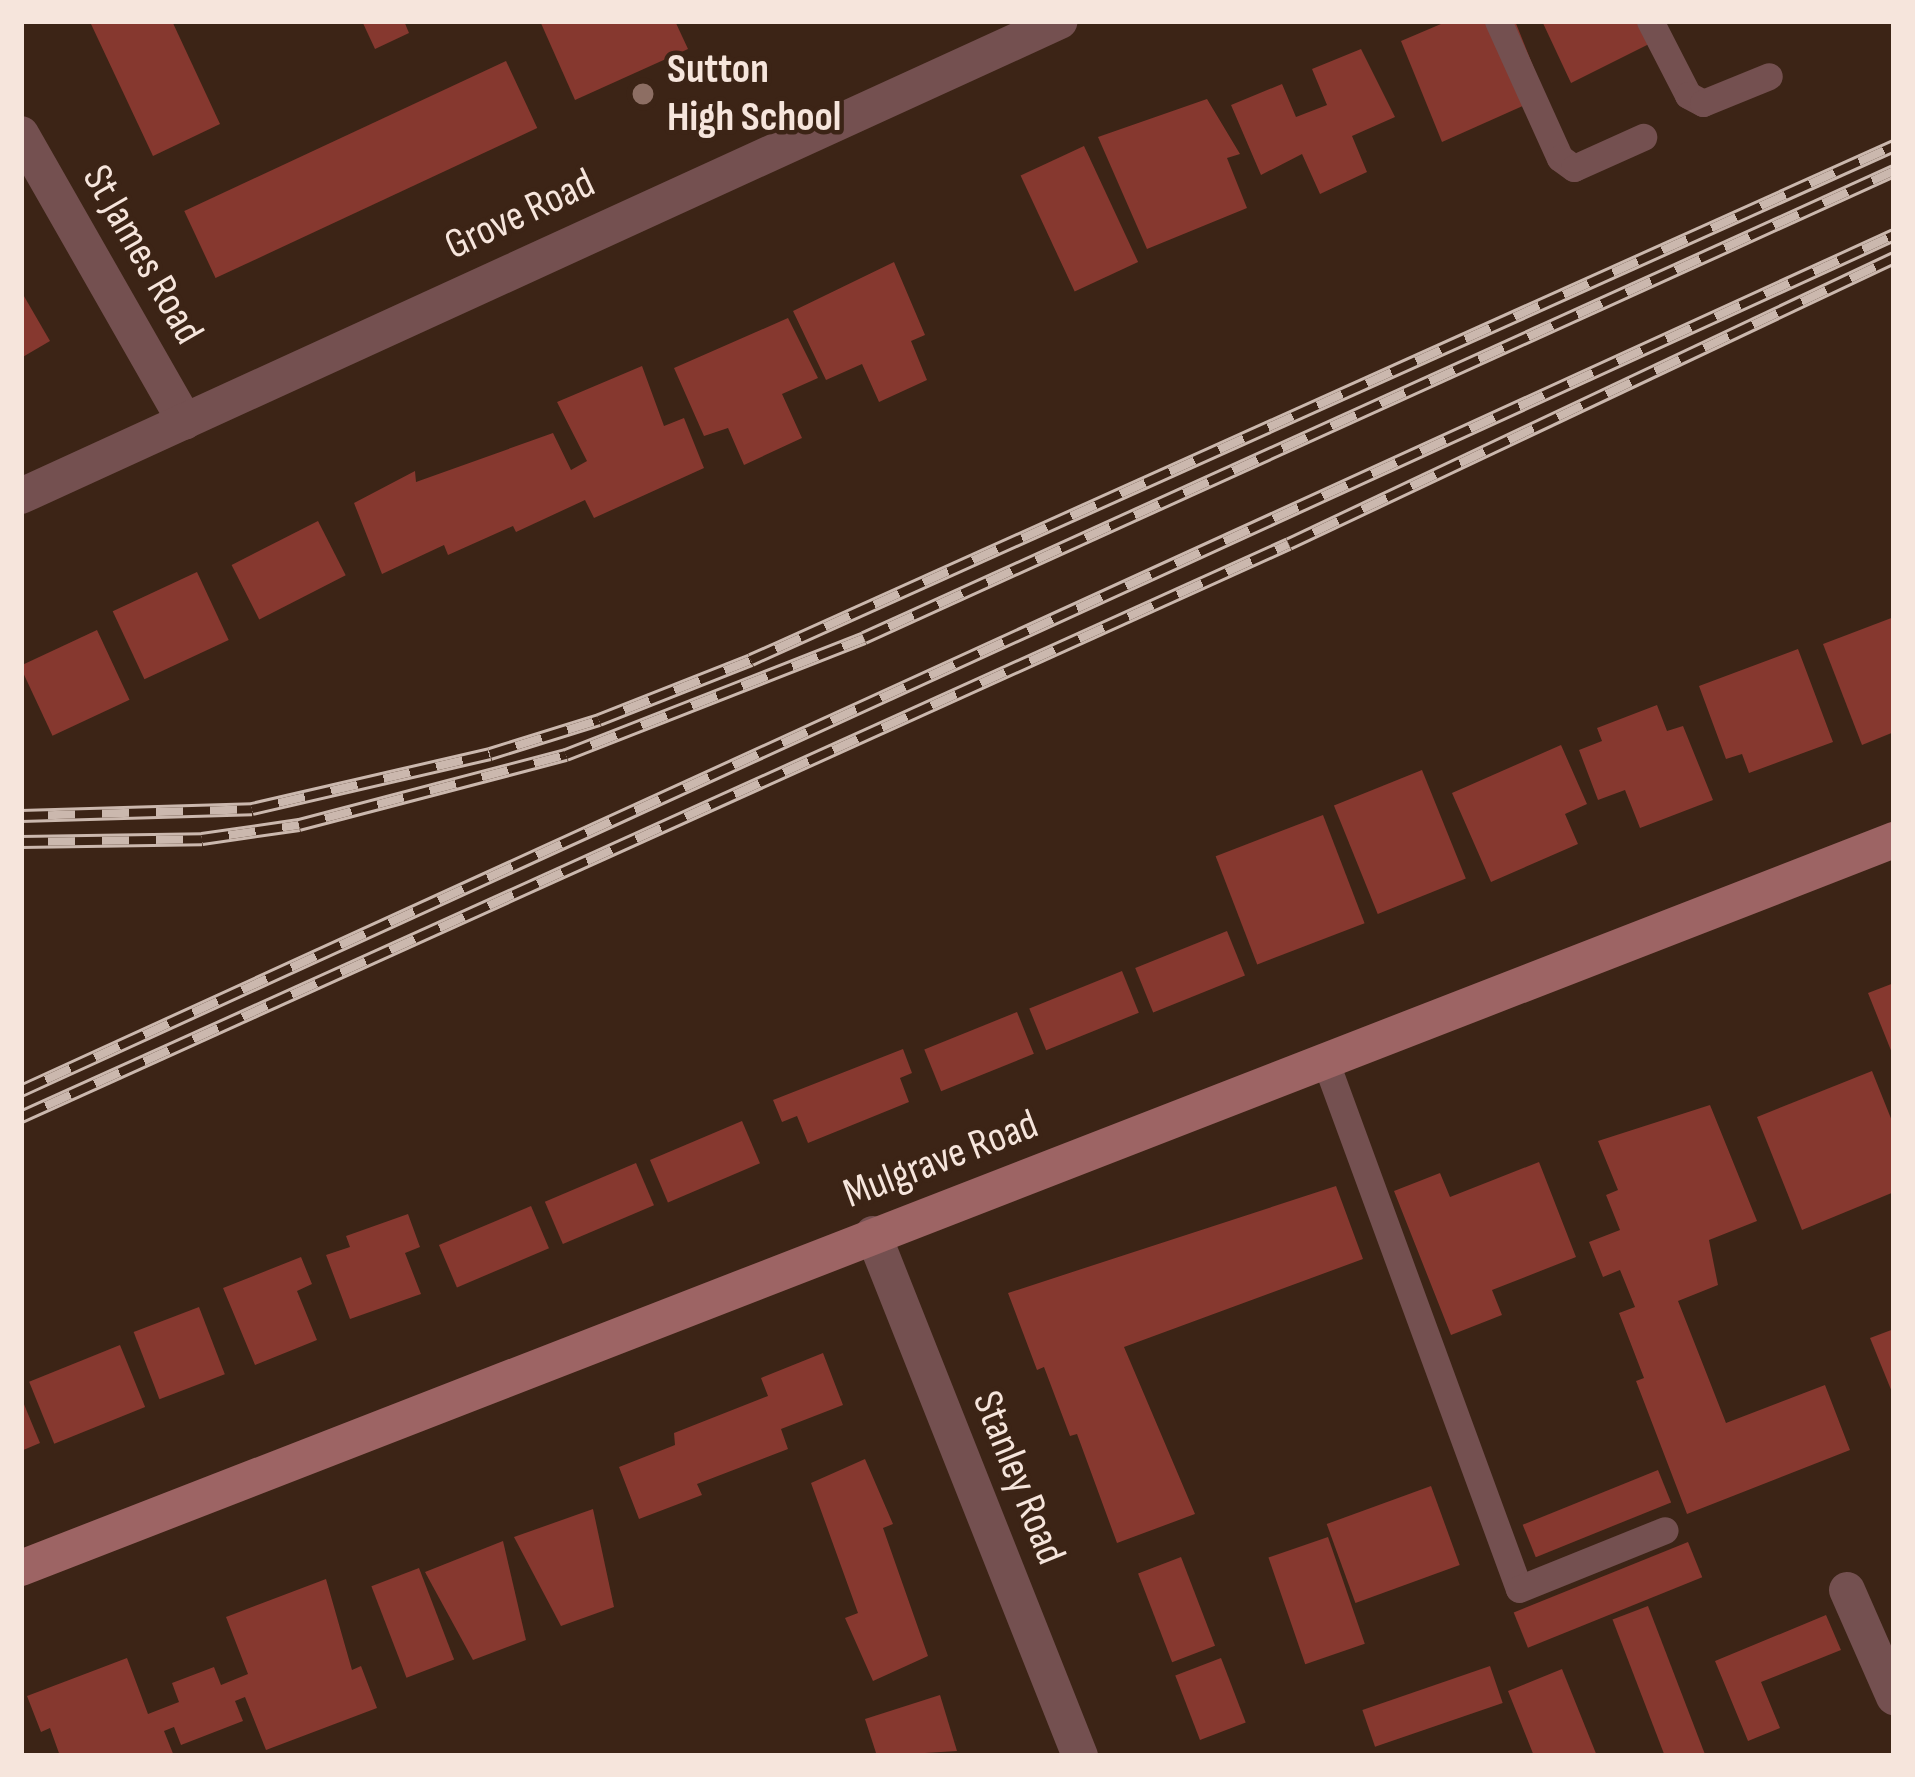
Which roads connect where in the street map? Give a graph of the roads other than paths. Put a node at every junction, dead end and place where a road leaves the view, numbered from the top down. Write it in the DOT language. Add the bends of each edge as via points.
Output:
graph roads {
  1 [pos="1060,21"];
  2 [pos="1498,21"];
  3 [pos="1650,21"];
  4 [pos="1769,76"];
  5 [pos="21,134"];
  6 [pos="1643,137"];
  7 [pos="185,421"];
  8 [pos="21,496"];
  9 [pos="1894,840"];
  10 [pos="1325,1060"];
  11 [pos="873,1234"];
  12 [pos="1665,1530"];
  13 [pos="21,1568"];
  14 [pos="1847,1590"];
  15 [pos="1894,1697"];
  16 [pos="1080,1756"];
  1 -- 7 [label="street, Grove Road"];
  2 -- 6 [label="lane" via="1560,158 1574,168"];
  3 -- 4 [label="lane" via="1688,95 1703,103"];
  5 -- 7 [label="street, St James Road"];
  7 -- 8 [label="street, Grove Road"];
  9 -- 10 [label="street, Mulgrave Road"];
  10 -- 11 [label="street, Mulgrave Road"];
  10 -- 12 [label="lane" via="1519,1589"];
  11 -- 13 [label="street, Mulgrave Road"];
  11 -- 16 [label="street, Stanley Road"];
  14 -- 15 [label="street"];
}
